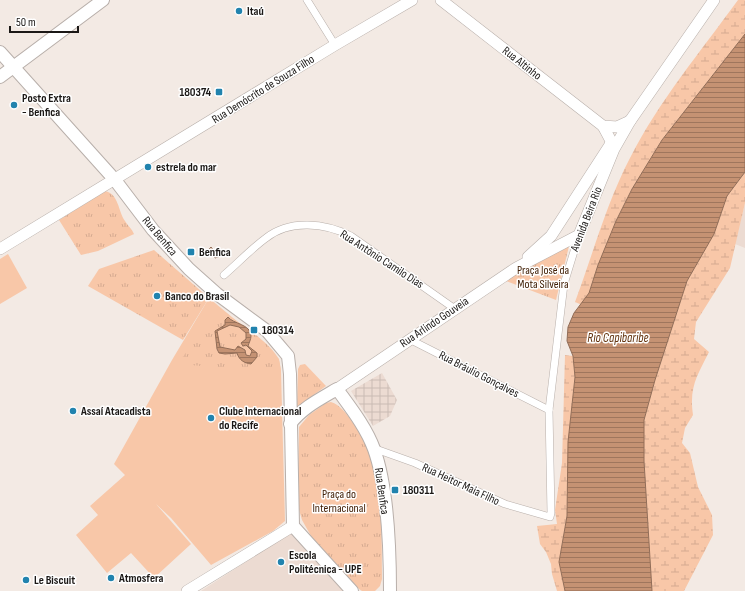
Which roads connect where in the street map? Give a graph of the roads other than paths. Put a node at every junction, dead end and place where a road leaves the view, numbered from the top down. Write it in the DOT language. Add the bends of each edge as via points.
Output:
graph roads {
  1 [pos="103,0"];
  2 [pos="308,0"];
  3 [pos="412,0"];
  4 [pos="440,0"];
  5 [pos="714,0"];
  6 [pos="335,45"];
  7 [pos="0,52"];
  8 [pos="14,67"];
  9 [pos="0,77"];
  10 [pos="630,121"];
  11 [pos="603,126"];
  12 [pos="115,180"];
  13 [pos="579,235"];
  14 [pos="0,249"];
  15 [pos="516,268"];
  16 [pos="224,275"];
  17 [pos="455,309"];
  18 [pos="409,339"];
  19 [pos="352,378"];
  20 [pos="337,389"];
  21 [pos="347,403"];
  22 [pos="549,410"];
  23 [pos="290,424"];
  24 [pos="373,448"];
  25 [pos="550,517"];
  26 [pos="293,526"];
  27 [pos="390,571"];
  28 [pos="352,590"];
  29 [pos="187,591"];
  30 [pos="380,591"];
  31 [pos="390,591"];
  32 [pos="394,591"];
  1 -- 8 [label="main road"];
  2 -- 6 [label="street"];
  3 -- 6 [label="main road, Rua Demócrito de Souza Filho"];
  4 -- 11 [label="main road, Rua Altinho"];
  5 -- 10 [label="main road, Avenida Beira Rio"];
  6 -- 12 [label="main road, Rua Demócrito de Souza Filho"];
  7 -- 8 [label="main road, Rua Benfica"];
  8 -- 9 [label="main road"];
  8 -- 12 [label="main road, Rua Benfica"];
  10 -- 11 [label="main road" via="617,128"];
  10 -- 13 [label="main road, Avenida Beira Rio" via="614,149"];
  11 -- 15 [label="main road, Rua Arlindo Gouveia" via="611,141 610,145 550,236"];
  12 -- 14 [label="main road, Rua Demócrito de Souza Filho"];
  12 -- 23 [label="main road, Rua Benfica" via="153,230 189,269 217,294 267,331 288,356"];
  13 -- 15 [label="main road, Rua Arlindo Gouveia"];
  13 -- 22 [label="street, Avenida Beira Rio" via="564,284"];
  15 -- 17 [label="main road, Rua Arlindo Gouveia"];
  16 -- 17 [label="street, Rua Antônio Camilo Dias" via="266,237 291,226 317,225 351,236"];
  17 -- 18 [label="main road, Rua Arlindo Gouveia"];
  18 -- 19 [label="main road, Rua Arlindo Gouveia"];
  18 -- 22 [label="street, Rua Bráulio Gonçalves"];
  19 -- 20 [label="main road, Rua Arlindo Gouveia"];
  19 -- 21 [label="main road" via="345,395"];
  20 -- 21 [label="main road, Rua Benfica"];
  20 -- 23 [label="main road" via="314,402"];
  21 -- 24 [label="main road, Rua Benfica"];
  22 -- 25 [label="street, Avenida Beira Rio"];
  23 -- 26 [label="main road, Rua Benfica"];
  24 -- 25 [label="street, Rua Heitor Maia Filho" via="416,463 505,504"];
  24 -- 27 [label="main road, Rua Benfica" via="384,487"];
  26 -- 28 [label="main road"];
  26 -- 29 [label="main road"];
  27 -- 30 [label="main road"];
  27 -- 31 [label="main road, Rua Benfica"];
  27 -- 32 [label="main road"];
}
